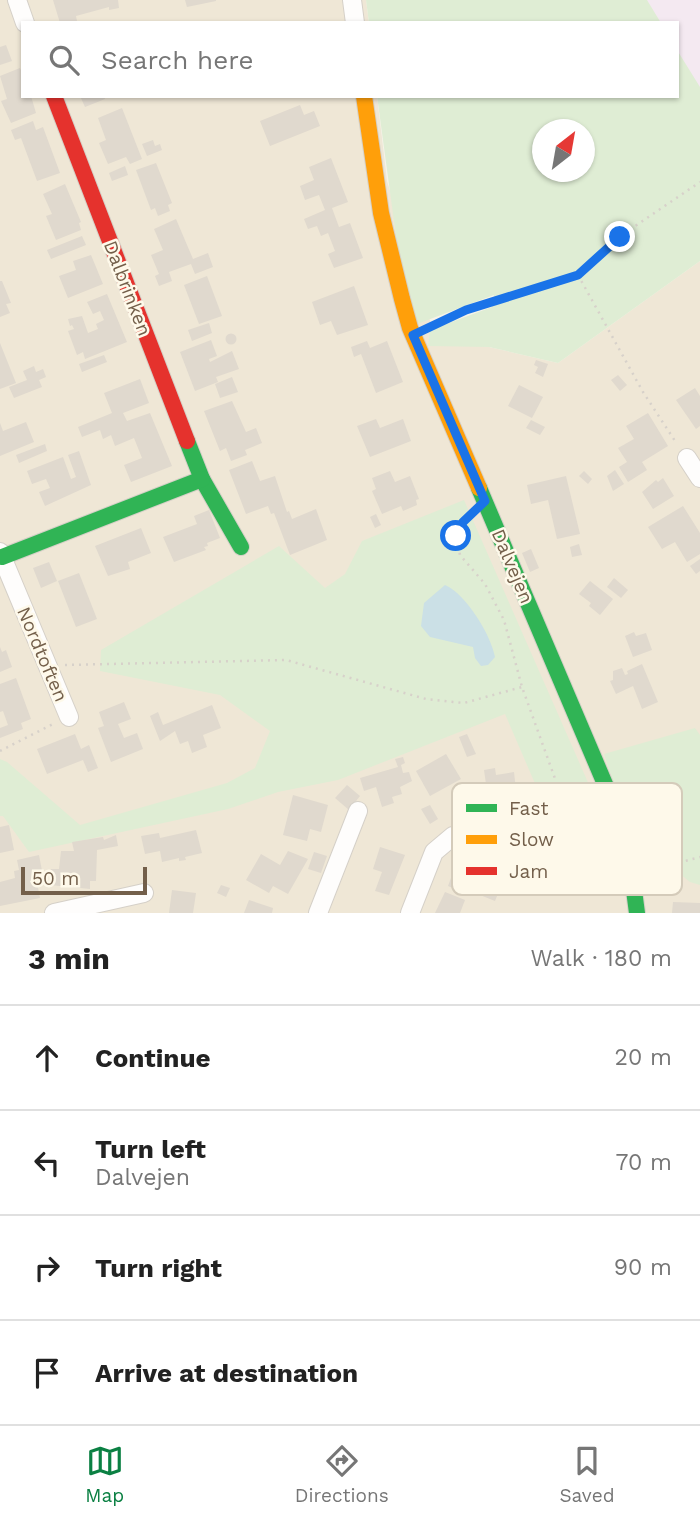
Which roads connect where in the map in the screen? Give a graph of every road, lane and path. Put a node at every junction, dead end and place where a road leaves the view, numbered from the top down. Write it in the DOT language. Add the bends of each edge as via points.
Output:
graph roads {
  1 [pos="17,0"];
  2 [pos="352,0"];
  3 [pos="24,21"];
  4 [pos="355,21"];
  5 [pos="55,98"];
  6 [pos="364,98"];
  7 [pos="700,182"];
  8 [pos="578,275"];
  9 [pos="413,335"];
  10 [pos="687,458"];
  11 [pos="700,478"];
  12 [pos="202,479"];
  13 [pos="485,501"];
  14 [pos="241,547"];
  15 [pos="1,555"];
  16 [pos="48,665"];
  17 [pos="522,687"];
  18 [pos="69,716"];
  19 [pos="0,751"];
  20 [pos="557,783"];
  21 [pos="605,783"];
  22 [pos="358,811"];
  23 [pos="452,837"];
  24 [pos="700,857"];
  25 [pos="682,862"];
  26 [pos="144,893"];
  27 [pos="635,895"];
  28 [pos="54,913"];
  29 [pos="318,913"];
  30 [pos="410,913"];
  31 [pos="637,913"];
  1 -- 3 [label="street"];
  2 -- 4 [label="street"];
  5 -- 12 [label="street, Dalbrinken"];
  6 -- 9 [label="street, Dalvejen" via="374,181 394,277"];
  7 -- 8 [label="path" via="620,237"];
  8 -- 9 [label="path" via="466,310"];
  8 -- 10 [label="path" via="643,392"];
  9 -- 13 [label="street, Dalvejen"];
  10 -- 11 [label="street"];
  12 -- 14 [label="street, Dalbrinken"];
  12 -- 15 [label="street"];
  13 -- 17 [label="path" via="463,522 456,536 460,555 485,584 504,620"];
  13 -- 21 [label="street, Dalvejen"];
  15 -- 16 [label="street, Nordtoften"];
  16 -- 17 [label="path" via="286,660 426,699 464,704"];
  16 -- 18 [label="street, Nordtoften"];
  17 -- 20 [label="path"];
  18 -- 19 [label="path"];
  22 -- 29 [label="street"];
  23 -- 30 [label="street" via="434,852"];
  24 -- 25 [label="path"];
  26 -- 28 [label="street"];
  27 -- 31 [label="street, Dalvejen"];
}
